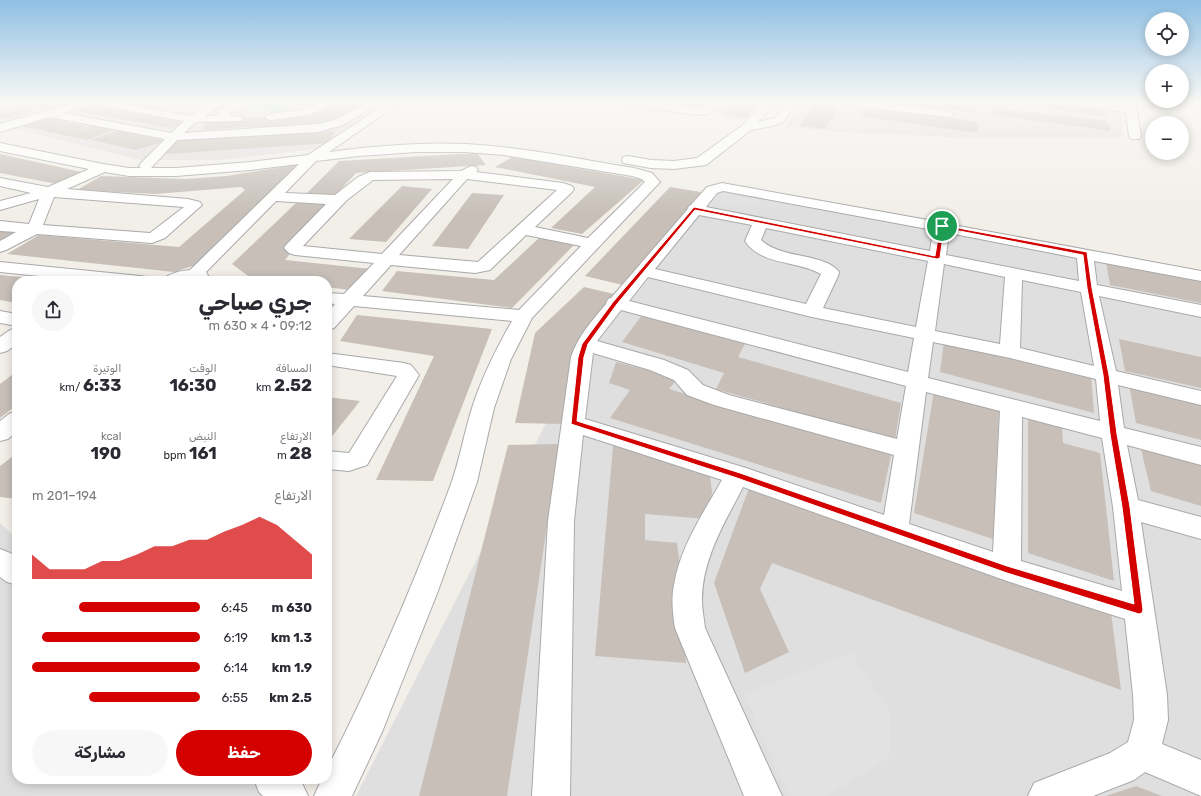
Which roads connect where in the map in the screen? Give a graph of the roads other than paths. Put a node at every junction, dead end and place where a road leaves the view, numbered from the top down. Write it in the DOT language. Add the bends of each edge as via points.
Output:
graph roads {
  1 [pos="172,139"];
  2 [pos="340,139"];
  3 [pos="731,139"];
  4 [pos="0,140"];
  5 [pos="0,147"];
  6 [pos="504,151"];
  7 [pos="317,154"];
  8 [pos="146,166"];
  9 [pos="103,168"];
  10 [pos="464,175"];
  11 [pos="0,182"];
  12 [pos="49,192"];
  13 [pos="274,197"];
  14 [pos="340,200"];
  15 [pos="0,206"];
  16 [pos="694,209"];
  17 [pos="761,222"];
  18 [pos="0,226"];
  19 [pos="942,226"];
  20 [pos="34,229"];
  21 [pos="524,230"];
  22 [pos="592,244"];
  23 [pos="0,247"];
  24 [pos="1085,254"];
  25 [pos="937,258"];
  26 [pos="385,260"];
  27 [pos="0,267"];
  28 [pos="643,271"];
  29 [pos="1014,274"];
  30 [pos="90,276"];
  31 [pos="200,276"];
  32 [pos="1201,276"];
  33 [pos="1089,288"];
  34 [pos="332,298"];
  35 [pos="348,300"];
  36 [pos="615,303"];
  37 [pos="812,311"];
  38 [pos="1201,311"];
  39 [pos="524,316"];
  40 [pos="0,317"];
  41 [pos="332,318"];
  42 [pos="12,319"];
  43 [pos="926,333"];
  44 [pos="12,338"];
  45 [pos="585,344"];
  46 [pos="0,347"];
  47 [pos="1010,352"];
  48 [pos="332,360"];
  49 [pos="1106,375"];
  50 [pos="917,382"];
  51 [pos="1201,398"];
  52 [pos="1011,408"];
  53 [pos="12,423"];
  54 [pos="573,423"];
  55 [pos="0,433"];
  56 [pos="1114,434"];
  57 [pos="908,450"];
  58 [pos="1201,456"];
  59 [pos="332,460"];
  60 [pos="737,475"];
  61 [pos="1126,507"];
  62 [pos="1201,528"];
  63 [pos="896,530"];
  64 [pos="0,561"];
  65 [pos="1007,569"];
  66 [pos="12,570"];
  67 [pos="1139,610"];
  68 [pos="1142,753"];
  69 [pos="1201,778"];
  70 [pos="277,784"];
  71 [pos="289,796"];
  72 [pos="333,796"];
  73 [pos="550,796"];
  74 [pos="763,796"];
  75 [pos="1047,796"];
  1 -- 8 [label="street"];
  2 -- 7 [label="street"];
  3 -- 7 [label="street" via="701,162 674,165 651,164 512,143 465,140 416,141"];
  4 -- 8 [label="street"];
  5 -- 9 [label="street"];
  6 -- 7 [label="street" via="416,148"];
  6 -- 10 [label="street"];
  6 -- 22 [label="street" via="634,172 647,176 653,182"];
  7 -- 8 [label="street" via="218,163"];
  7 -- 9 [label="street" via="250,166 176,172 129,172"];
  7 -- 13 [label="street"];
  9 -- 12 [label="street"];
  10 -- 14 [label="street" via="370,176 364,178"];
  10 -- 21 [label="street" via="563,187 567,190"];
  10 -- 26 [label="street"];
  11 -- 12 [label="street"];
  12 -- 15 [label="street"];
  12 -- 20 [label="street"];
  12 -- 20 [label="street" via="195,205 152,238"];
  13 -- 14 [label="street"];
  13 -- 31 [label="street"];
  14 -- 26 [label="street" via="292,248"];
  16 -- 17 [label="street"];
  16 -- 19 [label="street" via="712,190 722,187"];
  16 -- 28 [label="street"];
  17 -- 25 [label="street"];
  17 -- 37 [label="street" via="753,241 756,245 771,253 813,264 830,272"];
  18 -- 20 [label="street"];
  19 -- 24 [label="street"];
  19 -- 25 [label="street"];
  20 -- 23 [label="street"];
  21 -- 22 [label="street"];
  21 -- 26 [label="street" via="484,266 475,268"];
  22 -- 39 [label="street"];
  24 -- 32 [label="street"];
  24 -- 33 [label="street"];
  25 -- 29 [label="street"];
  25 -- 43 [label="street"];
  26 -- 35 [label="street"];
  27 -- 30 [label="street"];
  28 -- 36 [label="street"];
  28 -- 37 [label="street"];
  29 -- 33 [label="street"];
  29 -- 47 [label="street"];
  33 -- 38 [label="street"];
  33 -- 49 [label="street"];
  34 -- 35 [label="street"];
  35 -- 39 [label="street"];
  35 -- 41 [label="street"];
  36 -- 45 [label="street"];
  36 -- 50 [label="street"];
  37 -- 43 [label="street"];
  39 -- 72 [label="street" via="501,359 483,408 464,482 423,591 370,720"];
  40 -- 42 [label="street"];
  43 -- 47 [label="street"];
  43 -- 50 [label="street"];
  44 -- 46 [label="street"];
  45 -- 54 [label="street" via="581,357"];
  45 -- 57 [label="street" via="657,365 681,375 695,390 722,400"];
  47 -- 49 [label="street"];
  48 -- 59 [label="street" via="404,370 408,375 358,459 349,462"];
  49 -- 51 [label="street"];
  49 -- 56 [label="street"];
  50 -- 52 [label="street"];
  50 -- 57 [label="street"];
  52 -- 56 [label="street"];
  52 -- 65 [label="street"];
  53 -- 55 [label="street"];
  54 -- 60 [label="street"];
  54 -- 73 [label="street" via="561,521"];
  56 -- 58 [label="street"];
  56 -- 61 [label="street"];
  57 -- 63 [label="street"];
  60 -- 63 [label="street"];
  60 -- 74 [label="street" via="698,551 690,574 686,600 690,628"];
  61 -- 62 [label="street"];
  61 -- 67 [label="street"];
  63 -- 65 [label="street"];
  64 -- 66 [label="street"];
  65 -- 67 [label="street"];
  67 -- 68 [label="street" via="1151,720"];
  68 -- 69 [label="street"];
  68 -- 75 [label="street" via="1121,767"];
  70 -- 71 [label="street"];
}
